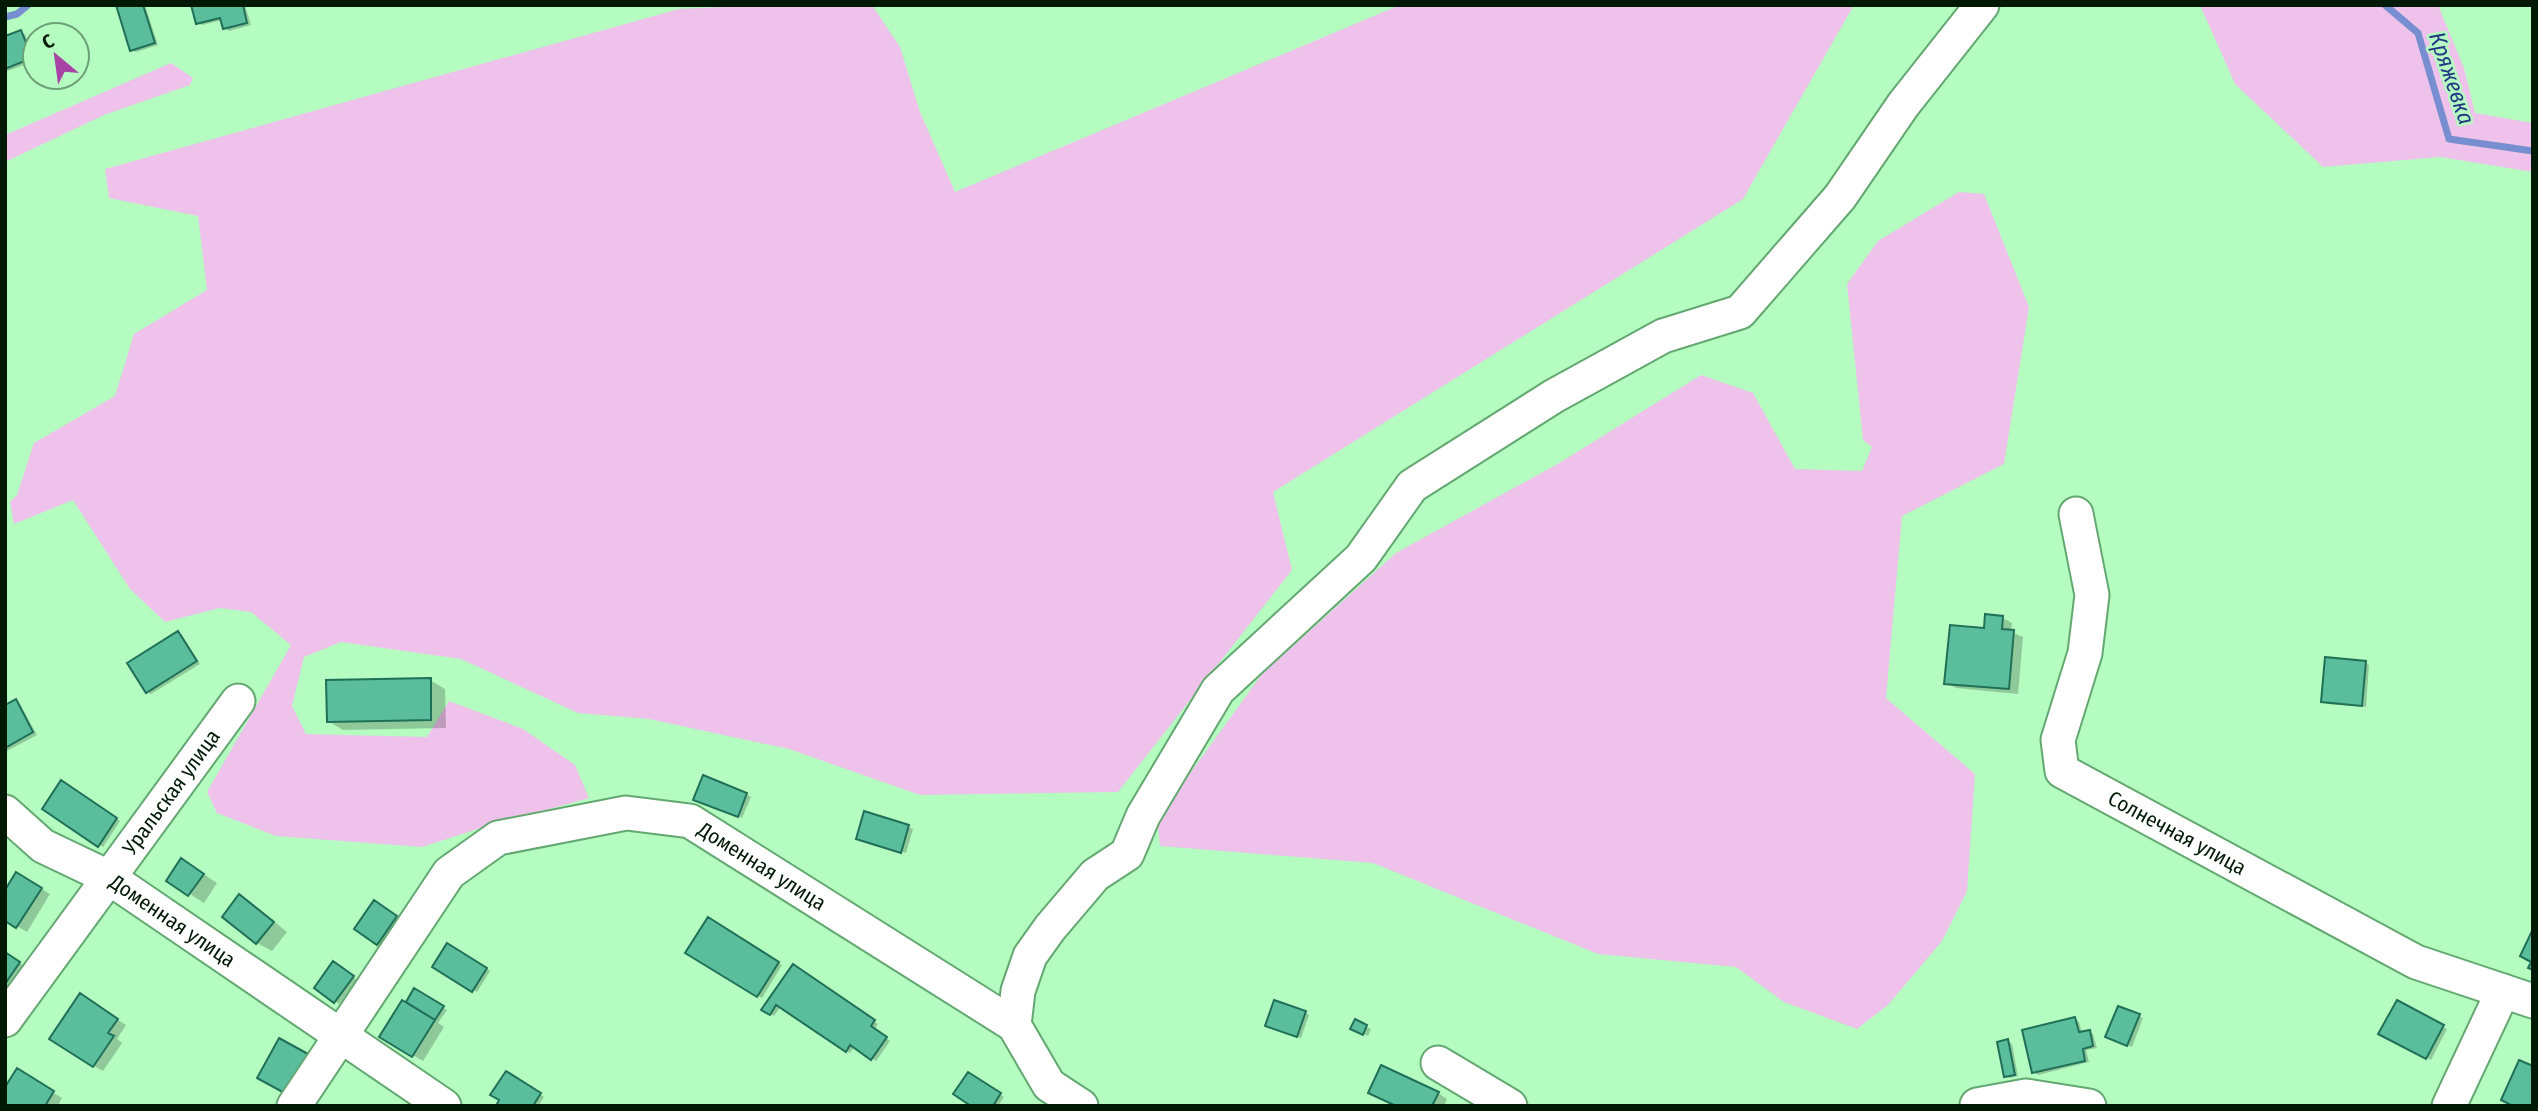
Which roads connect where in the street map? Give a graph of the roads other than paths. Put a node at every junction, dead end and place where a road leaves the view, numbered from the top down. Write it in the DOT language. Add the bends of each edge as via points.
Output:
graph roads {
  1 [pos="1982,5"];
  2 [pos="2076,514"];
  3 [pos="238,701"];
  4 [pos="5,812"];
  5 [pos="108,877"];
  6 [pos="2518,996"];
  7 [pos="5,1020"];
  8 [pos="1014,1025"];
  9 [pos="340,1036"];
  10 [pos="1438,1063"];
  11 [pos="1041,1095"];
  12 [pos="1977,1105"];
  13 [pos="294,1106"];
  14 [pos="444,1106"];
  15 [pos="1081,1106"];
  16 [pos="1510,1106"];
  17 [pos="2089,1106"];
  18 [pos="2449,1106"];
  1 -- 8 [label="street" via="1840,197 1740,312 1663,335 1554,396 1412,486 1361,558 1218,690 1143,816 1127,854 1095,876 1030,956 1018,991"];
  2 -- 6 [label="street, Солнечная улица" via="2092,595 2085,653 2058,740 2062,771 2416,962"];
  3 -- 5 [label="street, Уральская улица"];
  4 -- 5 [label="street, Доменная улица" via="43,846"];
  5 -- 7 [label="street, Уральская улица"];
  5 -- 9 [label="street, Доменная улица"];
  6 -- 18 [label="street"];
  8 -- 9 [label="street, Доменная улица" via="690,821 625,813 498,838 449,873"];
  8 -- 11 [label="street, Доменная улица"];
  9 -- 13 [label="street"];
  9 -- 14 [label="street, Доменная улица"];
  10 -- 16 [label="street"];
  11 -- 15 [label="street"];
  12 -- 17 [label="street" via="2026,1096"];
}
